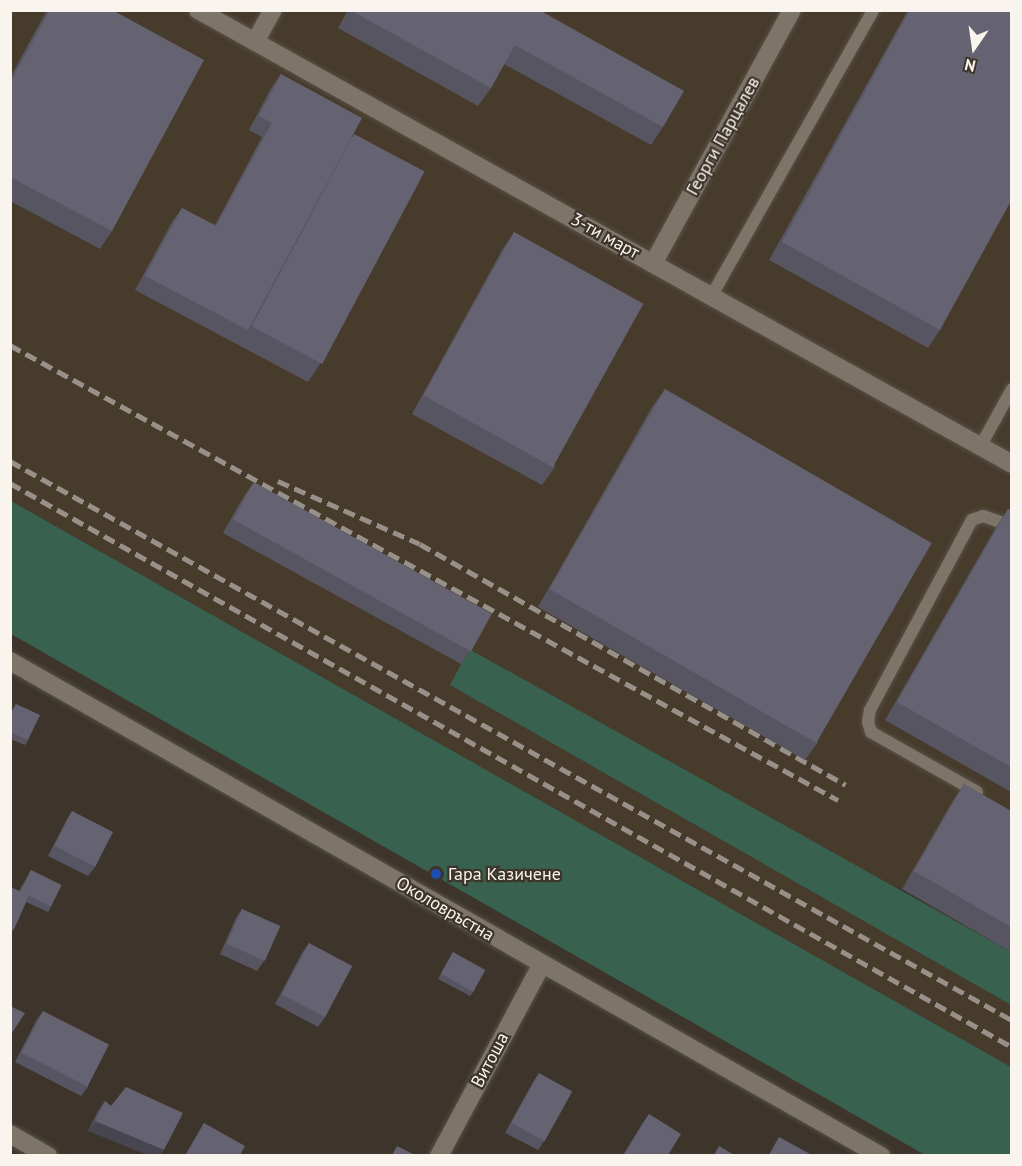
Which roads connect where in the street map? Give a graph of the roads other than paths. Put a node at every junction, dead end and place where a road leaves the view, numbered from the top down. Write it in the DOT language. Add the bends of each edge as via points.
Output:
graph roads {
  1 [pos="198,10"];
  2 [pos="273,10"];
  3 [pos="792,10"];
  4 [pos="873,10"];
  5 [pos="255,42"];
  6 [pos="654,262"];
  7 [pos="712,295"];
  8 [pos="1011,390"];
  9 [pos="980,447"];
  10 [pos="1011,464"];
  11 [pos="1011,526"];
  12 [pos="10,661"];
  13 [pos="992,800"];
  14 [pos="542,964"];
  15 [pos="10,1134"];
  16 [pos="48,1155"];
  17 [pos="439,1155"];
  18 [pos="881,1155"];
  1 -- 5 [label="street, 3-ти март"];
  2 -- 5 [label="street"];
  3 -- 6 [label="street, Георги Парцалев"];
  4 -- 7 [label="lane"];
  5 -- 6 [label="street, 3-ти март"];
  6 -- 7 [label="street, 3-ти март"];
  7 -- 9 [label="street, 3-ти март"];
  8 -- 9 [label="lane"];
  9 -- 10 [label="street, 3-ти март"];
  11 -- 13 [label="lane" via="983,516 972,520 870,710 868,722 871,732"];
  12 -- 14 [label="street, Околовръстна"];
  14 -- 17 [label="street, Витоша"];
  14 -- 18 [label="street, Околовръстна"];
  15 -- 16 [label="street"];
}
